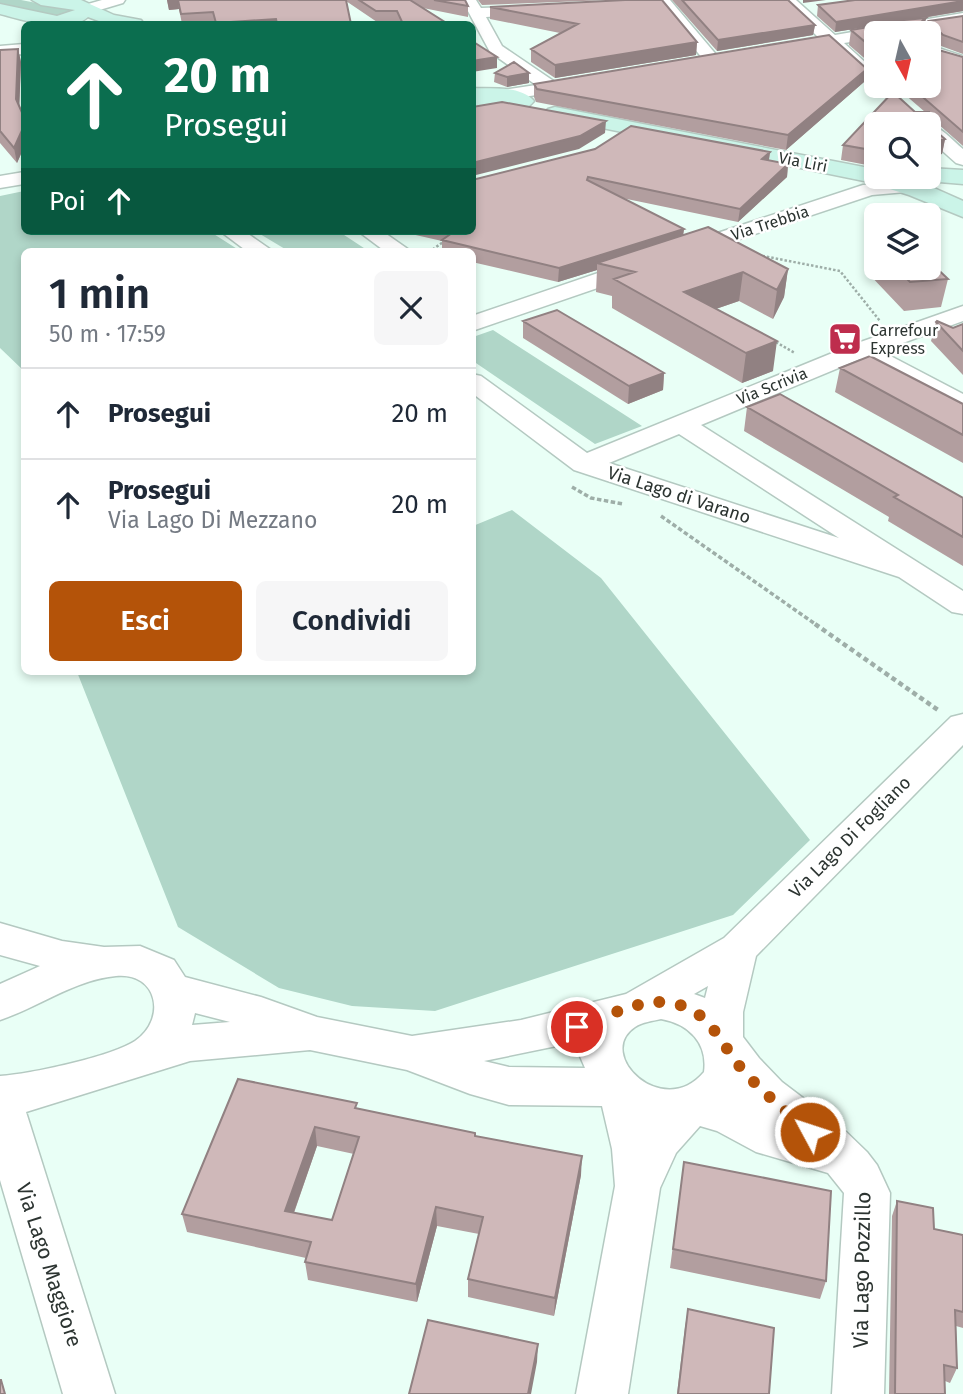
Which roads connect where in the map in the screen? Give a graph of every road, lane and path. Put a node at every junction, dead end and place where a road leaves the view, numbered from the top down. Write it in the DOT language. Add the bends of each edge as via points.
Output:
graph roads {
  1 [pos="41,0"];
  2 [pos="118,0"];
  3 [pos="659,2"];
  4 [pos="91,4"];
  5 [pos="472,6"];
  6 [pos="793,6"];
  7 [pos="556,8"];
  8 [pos="822,8"];
  9 [pos="0,9"];
  10 [pos="54,17"];
  11 [pos="963,18"];
  12 [pos="81,21"];
  13 [pos="120,21"];
  14 [pos="942,22"];
  15 [pos="864,35"];
  16 [pos="831,40"];
  17 [pos="21,49"];
  18 [pos="779,50"];
  19 [pos="0,51"];
  20 [pos="942,55"];
  21 [pos="713,61"];
  22 [pos="963,62"];
  23 [pos="864,70"];
  24 [pos="593,81"];
  25 [pos="552,88"];
  26 [pos="491,98"];
  27 [pos="629,128"];
  28 [pos="609,141"];
  29 [pos="941,141"];
  30 [pos="962,163"];
  31 [pos="941,171"];
  32 [pos="864,173"];
  33 [pos="21,178"];
  34 [pos="0,182"];
  35 [pos="870,189"];
  36 [pos="929,189"];
  37 [pos="963,210"];
  38 [pos="235,235"];
  39 [pos="374,235"];
  40 [pos="449,238"];
  41 [pos="705,244"];
  42 [pos="257,248"];
  43 [pos="395,248"];
  44 [pos="435,248"];
  45 [pos="476,299"];
  46 [pos="498,313"];
  47 [pos="963,313"];
  48 [pos="476,322"];
  49 [pos="894,338"];
  50 [pos="862,350"];
  51 [pos="476,385"];
  52 [pos="963,404"];
  53 [pos="679,423"];
  54 [pos="574,472"];
  55 [pos="635,507"];
  56 [pos="656,513"];
  57 [pos="906,569"];
  58 [pos="963,605"];
  59 [pos="954,719"];
  60 [pos="0,939"];
  61 [pos="738,949"];
  62 [pos="112,960"];
  63 [pos="172,990"];
  64 [pos="0,1003"];
  65 [pos="633,1007"];
  66 [pos="315,1034"];
  67 [pos="723,1041"];
  68 [pos="151,1053"];
  69 [pos="410,1053"];
  70 [pos="618,1089"];
  71 [pos="1,1096"];
  72 [pos="691,1106"];
  73 [pos="840,1156"];
  74 [pos="11,1188"];
  75 [pos="637,1188"];
  76 [pos="89,1394"];
  77 [pos="602,1394"];
  78 [pos="858,1394"];
  1 -- 10 [label="main road"];
  2 -- 4 [label="street"];
  3 -- 21 [label="street"];
  4 -- 10 [label="main road" via="81,15"];
  4 -- 13 [label="main road"];
  5 -- 7 [label="street"];
  5 -- 25 [label="street" via="496,49"];
  6 -- 8 [label="street"];
  6 -- 16 [label="street"];
  9 -- 10 [label="main road"];
  10 -- 12 [label="main road"];
  11 -- 14 [label="street"];
  15 -- 16 [label="street"];
  16 -- 18 [label="street"];
  16 -- 23 [label="street"];
  17 -- 19 [label="street"];
  20 -- 22 [label="street"];
  24 -- 25 [label="street"];
  25 -- 26 [label="street"];
  26 -- 27 [label="main road, Via Liri"];
  27 -- 28 [label="street"];
  27 -- 32 [label="main road, Via Liri"];
  29 -- 30 [label="street"];
  30 -- 31 [label="main road"];
  33 -- 34 [label="street"];
  35 -- 41 [label="street, Via Trebbia"];
  36 -- 37 [label="main road"];
  38 -- 42 [label="street"];
  39 -- 43 [label="street"];
  40 -- 44 [label="path"];
  41 -- 46 [label="street, Via Trebbia"];
  41 -- 49 [label="path" via="840,271"];
  45 -- 46 [label="street"];
  46 -- 48 [label="street, Via Trebbia"];
  47 -- 49 [label="street, Via Scrivia"];
  49 -- 50 [label="street, Via Scrivia"];
  50 -- 52 [label="street"];
  50 -- 53 [label="street, Via Scrivia"];
  51 -- 54 [label="street, Via Lago di Varano"];
  53 -- 54 [label="street, Via Scrivia"];
  53 -- 57 [label="street, Via Lago di Varano"];
  54 -- 55 [label="path" via="591,498"];
  54 -- 57 [label="street, Via Lago di Varano"];
  56 -- 59 [label="path"];
  57 -- 58 [label="street, Via Lago di Varano"];
  59 -- 61 [label="street, Via Lago Di Fogliano"];
  60 -- 62 [label="street" via="62,957"];
  61 -- 65 [label="street, Via Lago Di Fogliano"];
  61 -- 67 [label="street" via="722,1012"];
  62 -- 63 [label="street" via="155,970"];
  62 -- 64 [label="street" via="72,970"];
  63 -- 66 [label="street"];
  63 -- 68 [label="street" via="173,1022"];
  65 -- 67 [label="street" via="661,1002 688,1009 711,1024"];
  65 -- 69 [label="street" via="577,1027 524,1038"];
  65 -- 70 [label="street" via="610,1022 602,1037 604,1071"];
  66 -- 68 [label="street" via="190,1043"];
  66 -- 69 [label="street"];
  67 -- 72 [label="street" via="727,1069 723,1080 706,1099"];
  67 -- 73 [label="street, Via Lago Pozzillo" via="765,1094"];
  68 -- 71 [label="street" via="29,1093"];
  69 -- 70 [label="street" via="509,1086"];
  70 -- 72 [label="street" via="653,1107"];
  70 -- 75 [label="street" via="635,1149"];
  71 -- 74 [label="street, Via Lago Maggiore"];
  72 -- 73 [label="street" via="727,1115 772,1138"];
  72 -- 75 [label="street" via="659,1140"];
  73 -- 78 [label="street, Via Lago Pozzillo" via="856,1170 867,1193"];
  74 -- 76 [label="street, Via Lago Maggiore"];
  75 -- 77 [label="street"];
}
